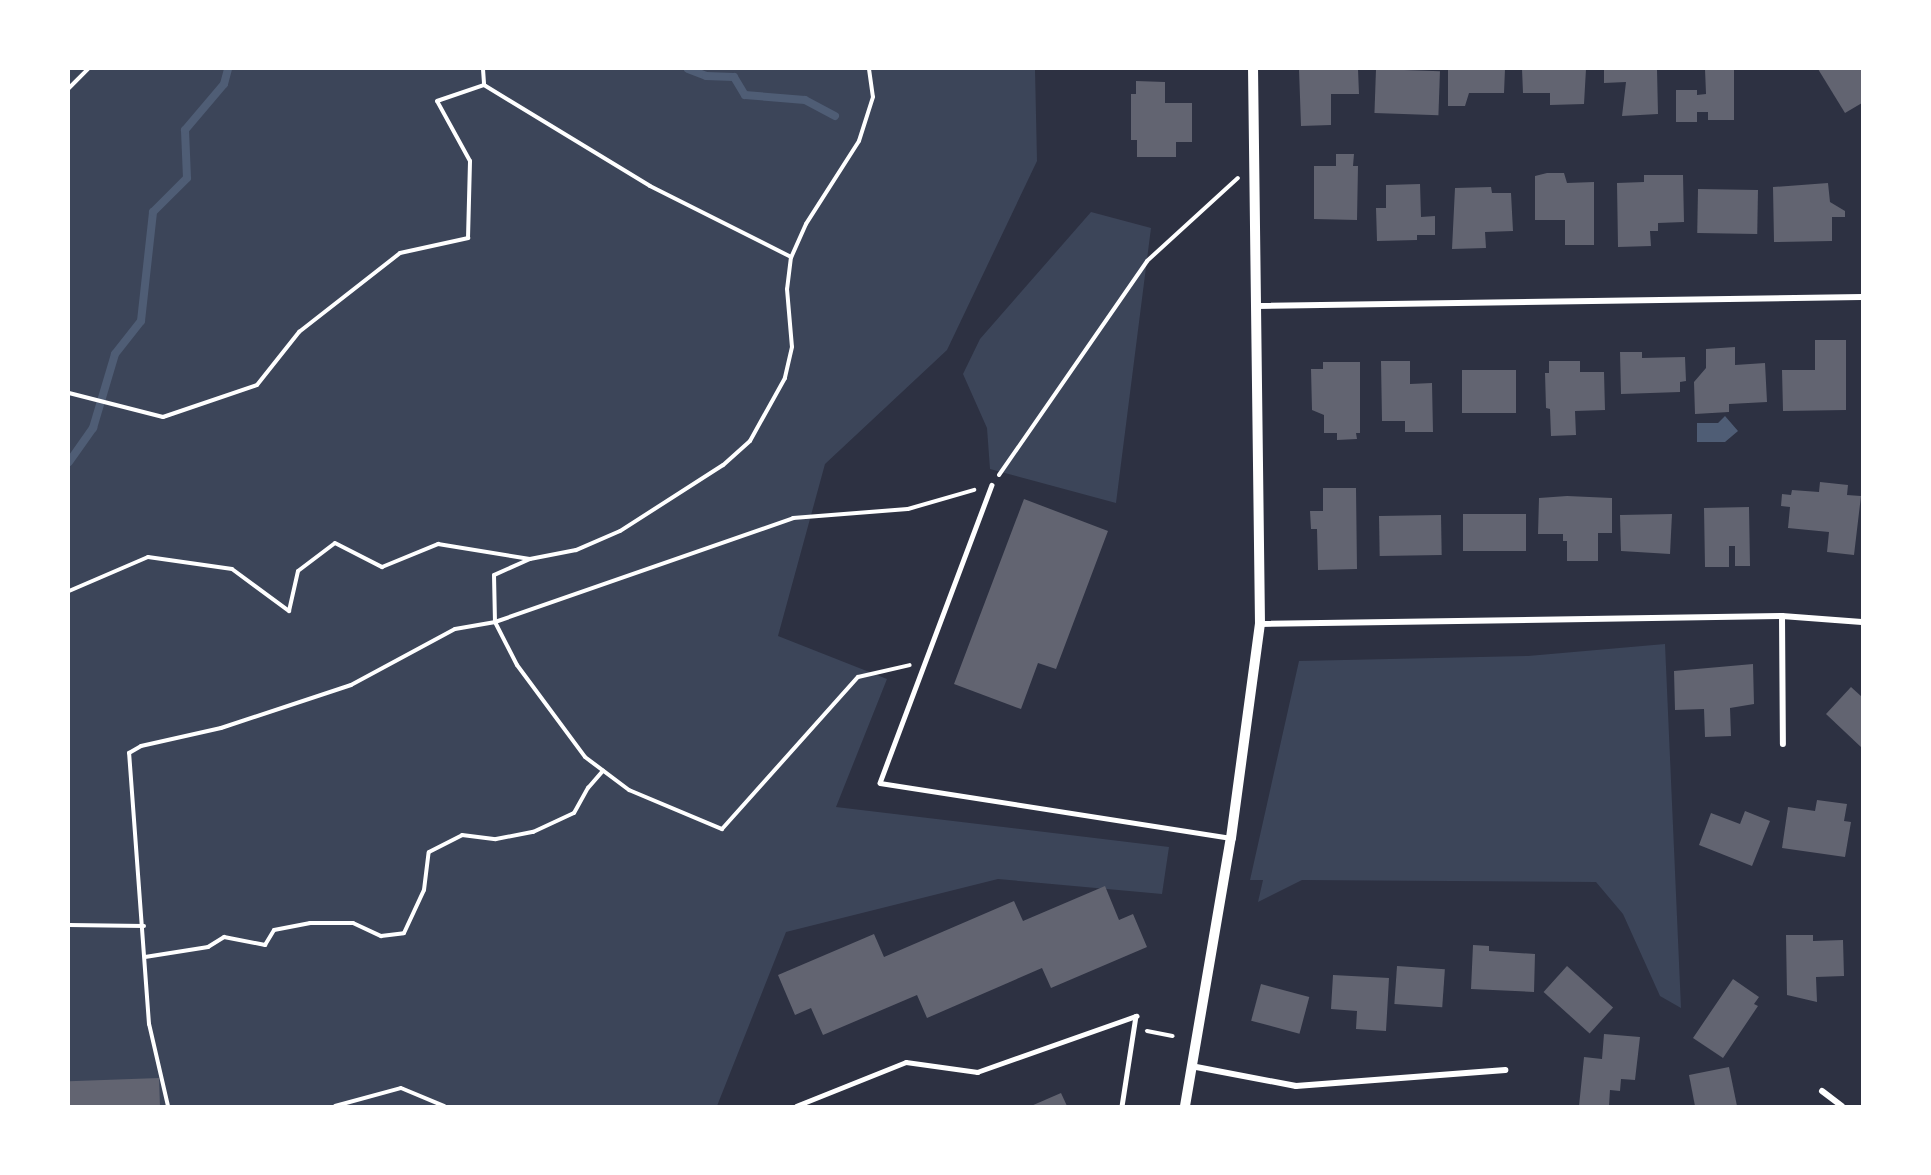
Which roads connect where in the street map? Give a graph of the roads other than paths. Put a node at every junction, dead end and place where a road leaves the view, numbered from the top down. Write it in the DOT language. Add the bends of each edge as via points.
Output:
graph roads {
  1 [pos="1253,69"];
  2 [pos="1862,297"];
  3 [pos="1257,306"];
  4 [pos="992,485"];
  5 [pos="1782,616"];
  6 [pos="1862,622"];
  7 [pos="1260,624"];
  8 [pos="1783,744"];
  9 [pos="1231,838"];
  10 [pos="1191,1066"];
  11 [pos="1505,1070"];
  12 [pos="1822,1090"];
  13 [pos="796,1106"];
  14 [pos="1122,1106"];
  15 [pos="1185,1106"];
  16 [pos="1842,1106"];
  1 -- 3 [label="street"];
  2 -- 3 [label="street"];
  3 -- 7 [label="street"];
  4 -- 9 [label="lane" via="880,783"];
  5 -- 6 [label="street"];
  5 -- 7 [label="street"];
  5 -- 8 [label="street"];
  7 -- 9 [label="street"];
  9 -- 10 [label="street"];
  10 -- 11 [label="street" via="1296,1086"];
  10 -- 15 [label="street"];
  12 -- 16 [label="street"];
  13 -- 14 [label="lane" via="906,1062 977,1072 1136,1016"];
}
